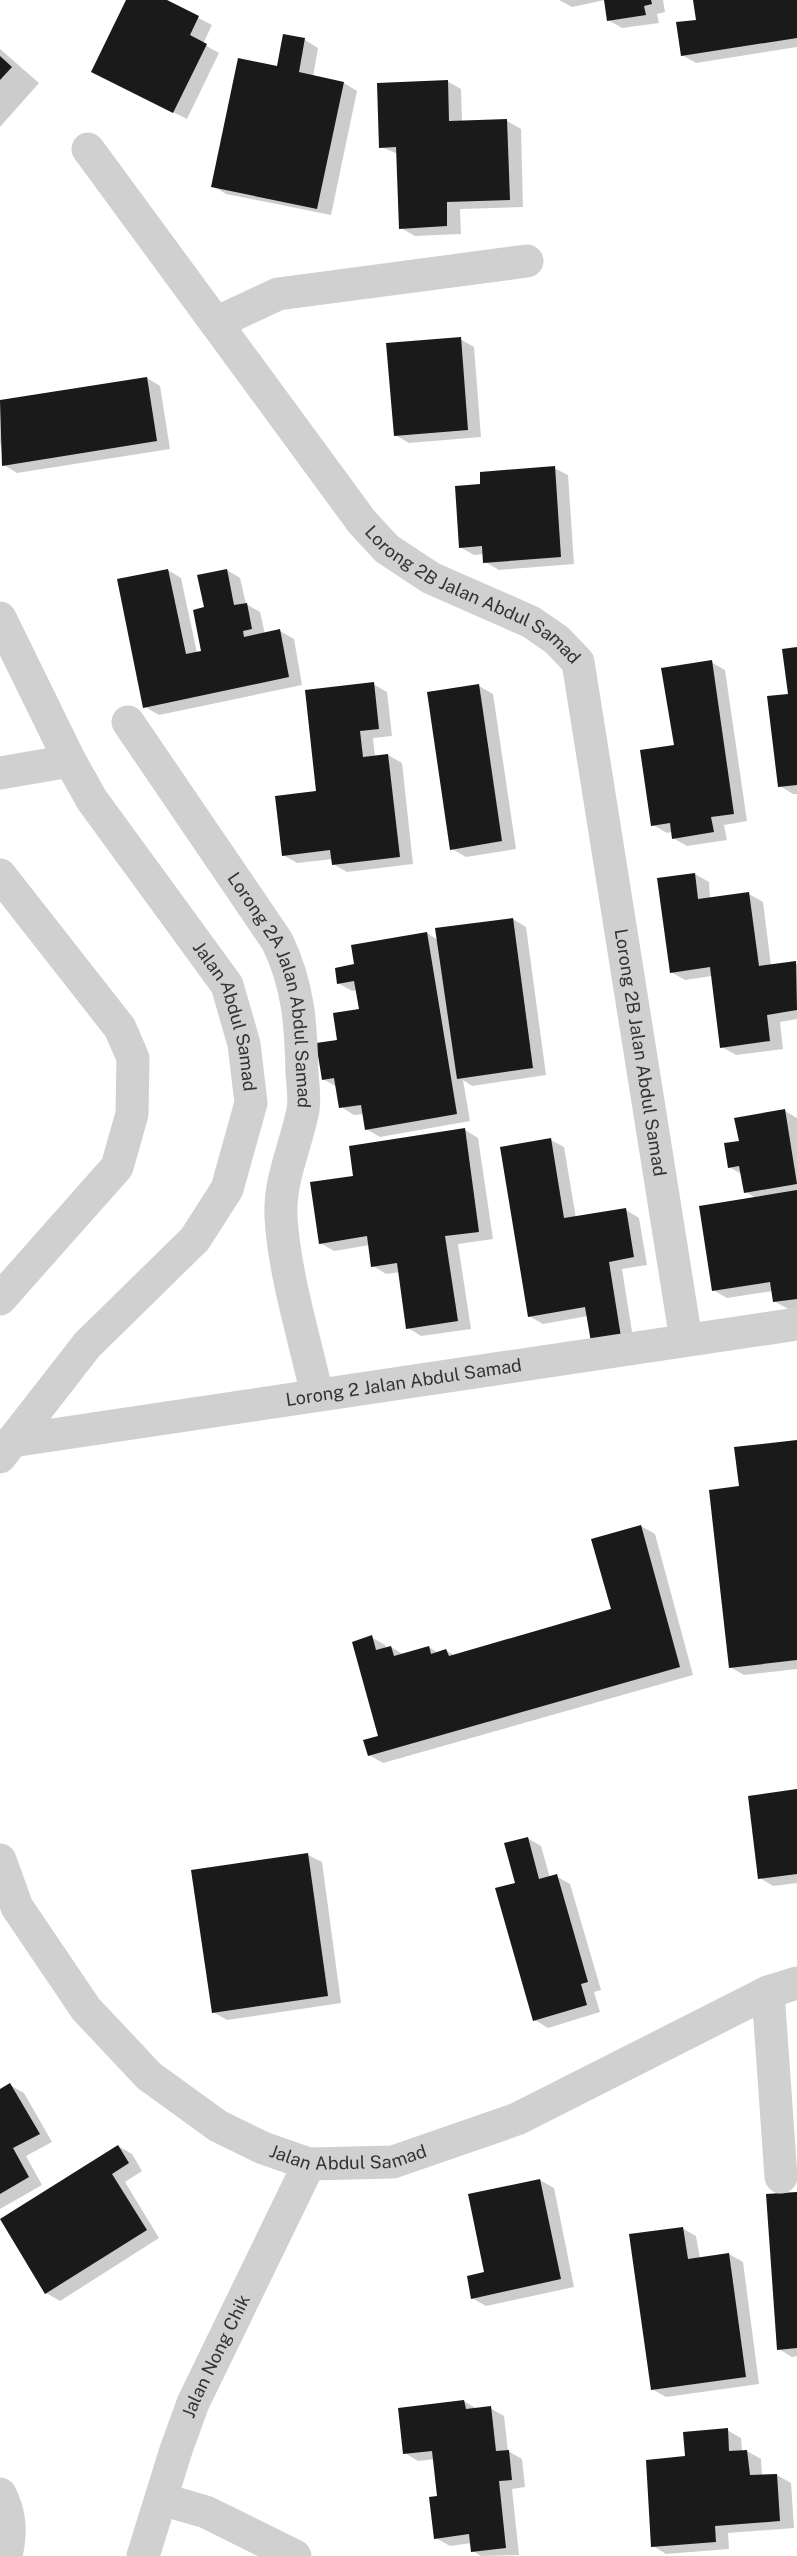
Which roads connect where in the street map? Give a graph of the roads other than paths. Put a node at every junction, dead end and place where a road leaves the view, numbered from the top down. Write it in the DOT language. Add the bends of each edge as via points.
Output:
graph roads {
  1 [pos="88,149"];
  2 [pos="527,261"];
  3 [pos="216,323"];
  4 [pos="0,618"];
  5 [pos="128,722"];
  6 [pos="70,761"];
  7 [pos="0,773"];
  8 [pos="0,875"];
  9 [pos="0,1299"];
  10 [pos="797,1324"];
  11 [pos="686,1340"];
  12 [pos="317,1395"];
  13 [pos="6,1449"];
  14 [pos="0,1860"];
  15 [pos="783,1987"];
  16 [pos="309,2164"];
  17 [pos="781,2177"];
  18 [pos="0,2494"];
  19 [pos="160,2499"];
  20 [pos="6,2556"];
  21 [pos="143,2556"];
  22 [pos="296,2556"];
  1 -- 3 [label="street, Lorong 2B Jalan Abdul Samad"];
  2 -- 3 [label="street" via="278,294"];
  3 -- 11 [label="street, Lorong 2B Jalan Abdul Samad" via="362,522 387,549 430,579 531,622 558,640 578,662"];
  4 -- 6 [label="street, Jalan Abdul Samad"];
  5 -- 12 [label="street, Lorong 2A Jalan Abdul Samad" via="277,941 290,967 301,1039 303,1108 285,1176 280,1215"];
  6 -- 7 [label="street"];
  6 -- 13 [label="street, Jalan Abdul Samad" via="92,800 226,985 244,1044 251,1103 227,1190 195,1239 87,1346"];
  8 -- 9 [label="street" via="120,1028 133,1058 132,1114 117,1167"];
  10 -- 11 [label="street, Lorong 2 Jalan Abdul Samad"];
  11 -- 12 [label="street, Lorong 2 Jalan Abdul Samad"];
  12 -- 13 [label="street, Lorong 2 Jalan Abdul Samad"];
  14 -- 16 [label="street, Jalan Abdul Samad" via="17,1907 86,2009 149,2076 218,2126 262,2148"];
  15 -- 16 [label="street, Jalan Abdul Samad" via="517,2119 393,2162"];
  15 -- 17 [label="street"];
  16 -- 19 [label="street, Jalan Nong Chik" via="193,2403"];
  18 -- 20 [label="street" via="7,2507 11,2531"];
  19 -- 21 [label="street, Jalan Nong Chik"];
  19 -- 22 [label="street" via="206,2512"];
}
